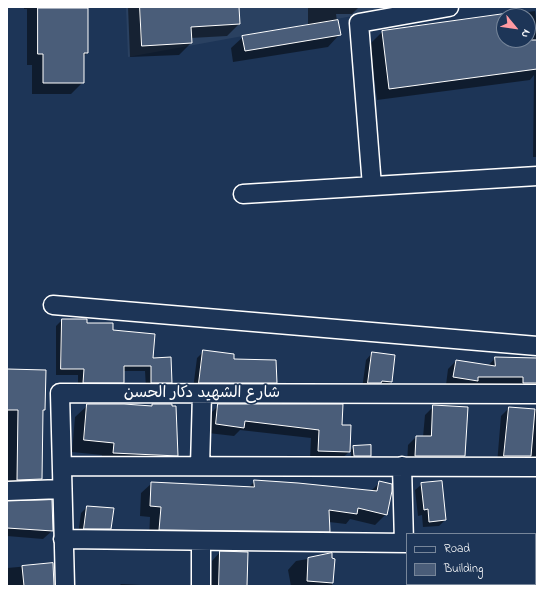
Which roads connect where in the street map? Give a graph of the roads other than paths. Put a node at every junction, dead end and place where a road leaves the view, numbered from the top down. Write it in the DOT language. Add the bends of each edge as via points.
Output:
graph roads {
  1 [pos="450,7"];
  2 [pos="537,176"];
  3 [pos="372,186"];
  4 [pos="243,194"];
  5 [pos="53,305"];
  6 [pos="537,346"];
  7 [pos="202,394"];
  8 [pos="537,394"];
  9 [pos="62,466"];
  10 [pos="200,466"];
  11 [pos="402,466"];
  12 [pos="537,467"];
  13 [pos="62,489"];
  14 [pos="7,491"];
  15 [pos="64,539"];
  16 [pos="201,541"];
  17 [pos="405,543"];
  18 [pos="65,586"];
  19 [pos="201,586"];
  1 -- 3 [label="street" via="359,23"];
  2 -- 3 [label="street"];
  3 -- 4 [label="street"];
  5 -- 6 [label="street"];
  7 -- 8 [label="street, شارع الشهيد دكار الحسن"];
  7 -- 9 [label="street, شارع الشهيد دكار الحسن" via="60,394"];
  7 -- 10 [label="street"];
  9 -- 10 [label="street"];
  9 -- 13 [label="street, شارع الشهيد دكار الحسن"];
  10 -- 11 [label="street"];
  11 -- 12 [label="street"];
  11 -- 17 [label="street"];
  13 -- 14 [label="street"];
  13 -- 15 [label="street, شارع الشهيد دكار الحسن"];
  15 -- 16 [label="street"];
  15 -- 18 [label="street, شارع الشهيد دكار الحسن"];
  16 -- 17 [label="street"];
  16 -- 19 [label="street"];
}
